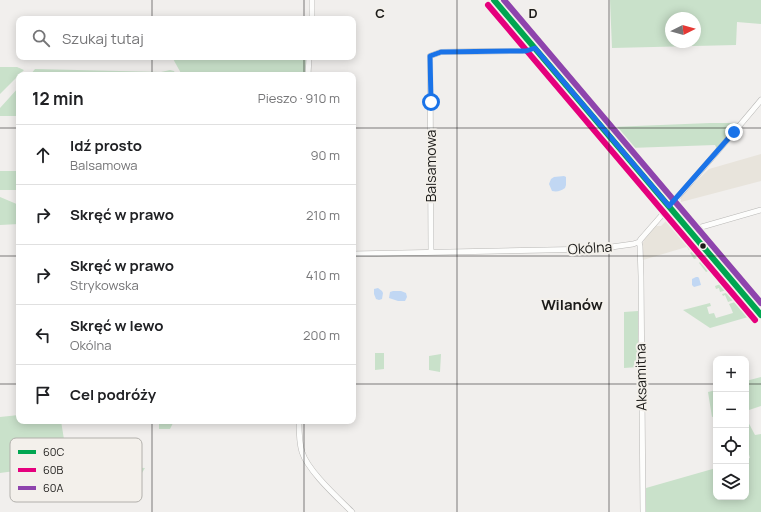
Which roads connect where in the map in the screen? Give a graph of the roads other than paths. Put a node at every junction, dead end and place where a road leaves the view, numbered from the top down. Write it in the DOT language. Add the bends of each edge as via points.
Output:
graph roads {
  1 [pos="312,0"];
  2 [pos="494,0"];
  3 [pos="312,16"];
  4 [pos="535,48"];
  5 [pos="309,60"];
  6 [pos="308,72"];
  7 [pos="761,100"];
  8 [pos="669,206"];
  9 [pos="761,210"];
  10 [pos="691,232"];
  11 [pos="639,242"];
  12 [pos="431,252"];
  13 [pos="356,254"];
  14 [pos="761,315"];
  15 [pos="299,424"];
  16 [pos="352,512"];
  17 [pos="643,512"];
  1 -- 3 [label="street"];
  2 -- 4 [label="main road"];
  4 -- 8 [label="main road"];
  4 -- 12 [label="street, Balsamowa" via="526,51 441,52 430,56"];
  5 -- 6 [label="street"];
  7 -- 8 [label="street"];
  8 -- 10 [label="main road"];
  8 -- 11 [label="street"];
  9 -- 10 [label="street"];
  10 -- 14 [label="main road"];
  11 -- 12 [label="street, Okólna" via="597,249"];
  11 -- 17 [label="street, Aksamitna"];
  12 -- 13 [label="street, Okólna"];
  15 -- 16 [label="street" via="301,450 305,459 320,479"];
}
